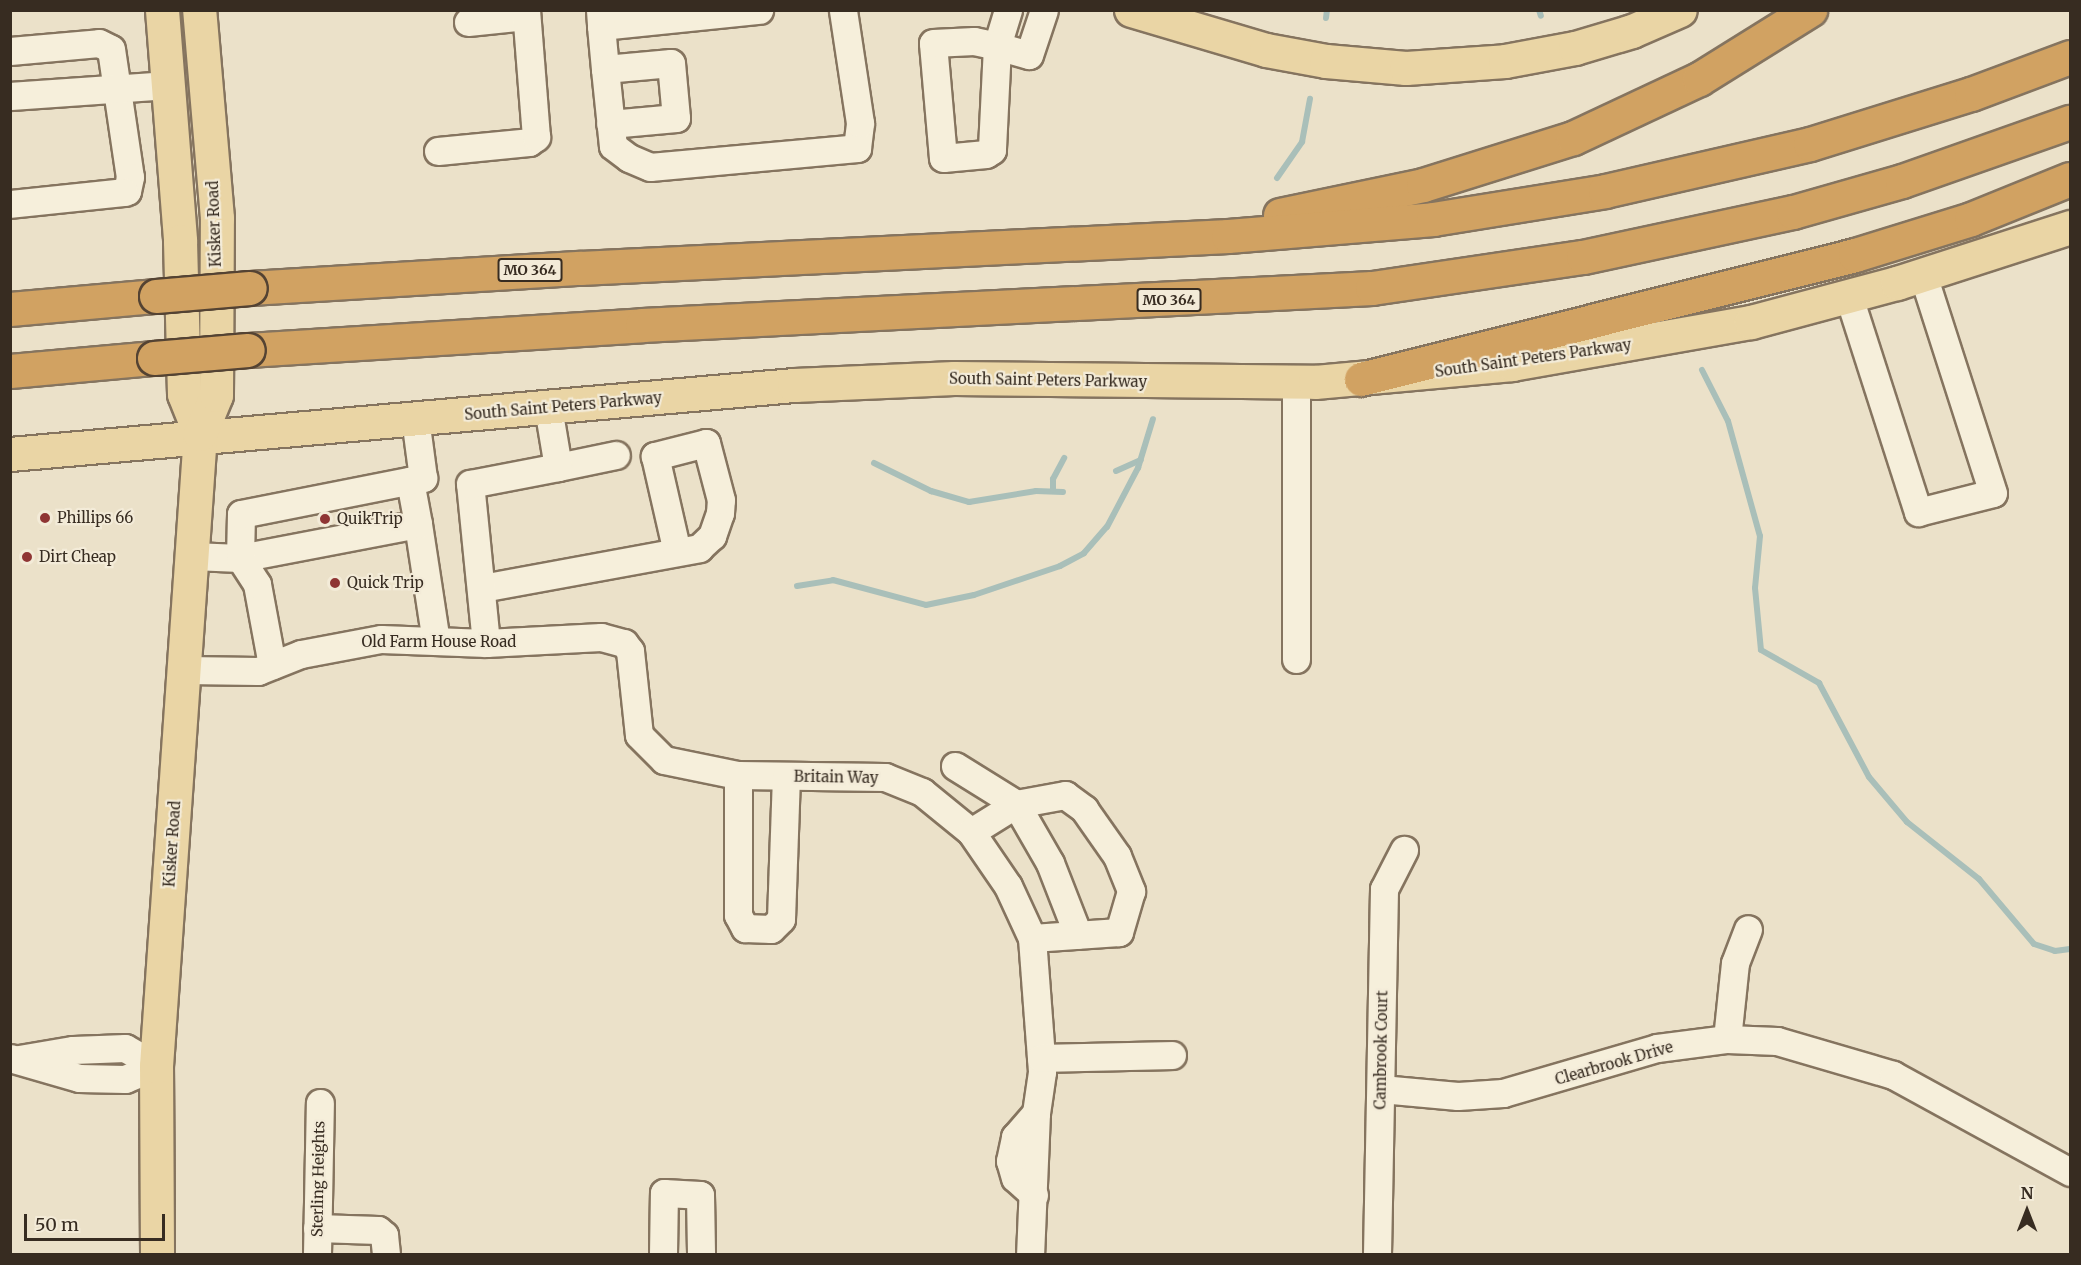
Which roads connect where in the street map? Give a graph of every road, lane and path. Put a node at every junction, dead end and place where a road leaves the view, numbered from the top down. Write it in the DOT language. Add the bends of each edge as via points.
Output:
graph roads {
  1 [pos="162,10"];
  2 [pos="199,10"];
  3 [pos="759,10"];
  4 [pos="843,10"];
  5 [pos="1008,10"];
  6 [pos="1044,10"];
  7 [pos="1131,10"];
  8 [pos="1680,10"];
  9 [pos="1810,10"];
  10 [pos="526,13"];
  11 [pos="600,18"];
  12 [pos="468,22"];
  13 [pos="10,51"];
  14 [pos="2070,57"];
  15 [pos="604,69"];
  16 [pos="166,85"];
  17 [pos="119,88"];
  18 [pos="10,96"];
  19 [pos="2070,122"];
  20 [pos="610,124"];
  21 [pos="438,151"];
  22 [pos="212,165"];
  23 [pos="172,171"];
  24 [pos="2070,179"];
  25 [pos="10,204"];
  26 [pos="2070,227"];
  27 [pos="1140,240"];
  28 [pos="1923,275"];
  29 [pos="1849,297"];
  30 [pos="10,309"];
  31 [pos="10,371"];
  32 [pos="1361,379"];
  33 [pos="1296,382"];
  34 [pos="549,407"];
  35 [pos="415,418"];
  36 [pos="200,434"];
  37 [pos="10,454"];
  38 [pos="616,456"];
  39 [pos="558,467"];
  40 [pos="410,481"];
  41 [pos="418,524"];
  42 [pos="677,552"];
  43 [pos="192,556"];
  44 [pos="240,558"];
  45 [pos="482,588"];
  46 [pos="436,641"];
  47 [pos="486,643"];
  48 [pos="624,643"];
  49 [pos="1296,660"];
  50 [pos="272,665"];
  51 [pos="185,670"];
  52 [pos="955,766"];
  53 [pos="738,775"];
  54 [pos="786,776"];
  55 [pos="1016,804"];
  56 [pos="972,832"];
  57 [pos="1404,850"];
  58 [pos="1748,929"];
  59 [pos="1078,935"];
  60 [pos="1032,939"];
  61 [pos="1727,1039"];
  62 [pos="1172,1055"];
  63 [pos="1041,1058"];
  64 [pos="15,1059"];
  65 [pos="156,1066"];
  66 [pos="1381,1089"];
  67 [pos="320,1103"];
  68 [pos="2070,1172"];
  69 [pos="317,1228"];
  70 [pos="157,1254"];
  71 [pos="316,1254"];
  72 [pos="386,1254"];
  73 [pos="663,1254"];
  74 [pos="701,1254"];
  75 [pos="1030,1254"];
  76 [pos="1377,1254"];
  1 -- 16 [label="main road, Kisker Road"];
  2 -- 22 [label="main road, Kisker Road"];
  3 -- 11 [label="street"];
  4 -- 20 [label="street" via="860,123 857,148 650,167 613,146"];
  5 -- 6 [label="street" via="997,46 1029,55"];
  7 -- 8 [label="main road" via="1266,50 1326,61 1406,68 1505,61 1575,48 1632,31"];
  9 -- 27 [label="highway" via="1759,45 1647,106 1531,152 1372,196"];
  10 -- 12 [label="street"];
  10 -- 21 [label="street" via="536,137 529,142"];
  11 -- 15 [label="street"];
  13 -- 17 [label="street" via="99,44 111,49"];
  14 -- 27 [label="highway, MO 364" via="1961,97 1810,144 1605,191 1433,219"];
  15 -- 20 [label="street"];
  15 -- 20 [label="street" via="671,63 676,118"];
  16 -- 17 [label="street"];
  16 -- 23 [label="main road, Kisker Road"];
  17 -- 18 [label="street"];
  17 -- 25 [label="street" via="130,177 128,191"];
  19 -- 31 [label="highway, MO 364, bridge" via="1902,181 1793,212 1594,255 1439,279 1282,295 642,325 248,350"];
  22 -- 23 [label="street"];
  22 -- 36 [label="main road, Kisker Road" via="217,218 216,395"];
  23 -- 36 [label="main road, Kisker Road" via="180,241 184,394"];
  24 -- 32 [label="highway" via="1971,219 1855,255"];
  26 -- 28 [label="main road, South Saint Peters Parkway"];
  27 -- 30 [label="highway, MO 364, bridge" via="250,288"];
  28 -- 29 [label="main road, South Saint Peters Parkway"];
  28 -- 29 [label="street" via="1993,493 1918,512"];
  29 -- 32 [label="main road, South Saint Peters Parkway" via="1646,343 1512,364"];
  32 -- 33 [label="main road, South Saint Peters Parkway"];
  33 -- 34 [label="main road, South Saint Peters Parkway" via="880,380"];
  33 -- 49 [label="street"];
  34 -- 35 [label="main road, South Saint Peters Parkway"];
  34 -- 39 [label="street"];
  35 -- 36 [label="main road, South Saint Peters Parkway"];
  35 -- 40 [label="street" via="423,478"];
  36 -- 37 [label="main road, South Saint Peters Parkway"];
  36 -- 43 [label="main road, Kisker Road"];
  38 -- 39 [label="street"];
  39 -- 45 [label="street" via="470,484"];
  40 -- 41 [label="street"];
  40 -- 44 [label="street" via="240,514"];
  41 -- 44 [label="street"];
  41 -- 46 [label="street"];
  42 -- 45 [label="street"];
  43 -- 44 [label="street"];
  43 -- 51 [label="main road, Kisker Road"];
  44 -- 50 [label="street" via="257,584"];
  45 -- 47 [label="street"];
  46 -- 47 [label="street, Old Farm House Road"];
  46 -- 50 [label="street, Old Farm House Road" via="381,639 344,644"];
  47 -- 48 [label="street, Old Farm House Road" via="601,637"];
  48 -- 53 [label="street, Britain Way" via="630,651 639,735 664,760"];
  50 -- 51 [label="street, Old Farm House Road" via="258,671"];
  51 -- 65 [label="main road, Kisker Road"];
  52 -- 55 [label="street"];
  53 -- 54 [label="street, Britain Way"];
  53 -- 54 [label="street" via="738,915 745,928 771,929 780,919"];
  54 -- 56 [label="street, Britain Way" via="885,777 922,792"];
  55 -- 56 [label="street"];
  55 -- 59 [label="street" via="1050,863"];
  55 -- 59 [label="street" via="1065,795 1084,808 1117,856 1131,891 1119,932"];
  56 -- 60 [label="street, Britain Way" via="1008,886"];
  57 -- 66 [label="street, Cambrook Court" via="1384,889"];
  58 -- 61 [label="street" via="1735,963"];
  59 -- 60 [label="street"];
  60 -- 63 [label="street, Britain Way"];
  61 -- 66 [label="street, Clearbrook Drive" via="1658,1048 1503,1093 1458,1096"];
  61 -- 68 [label="street, Clearbrook Drive" via="1778,1041 1893,1075"];
  62 -- 63 [label="street"];
  63 -- 75 [label="street, Britain Way"];
  64 -- 65 [label="street" via="58,1075 79,1078 126,1079"];
  65 -- 70 [label="main road, Kisker Road"];
  66 -- 76 [label="street, Cambrook Court"];
  67 -- 69 [label="street, Sterling Heights"];
  69 -- 71 [label="street, Sterling Heights"];
  69 -- 72 [label="street" via="378,1230 384,1235"];
  73 -- 74 [label="street" via="664,1193 700,1195"];
}
